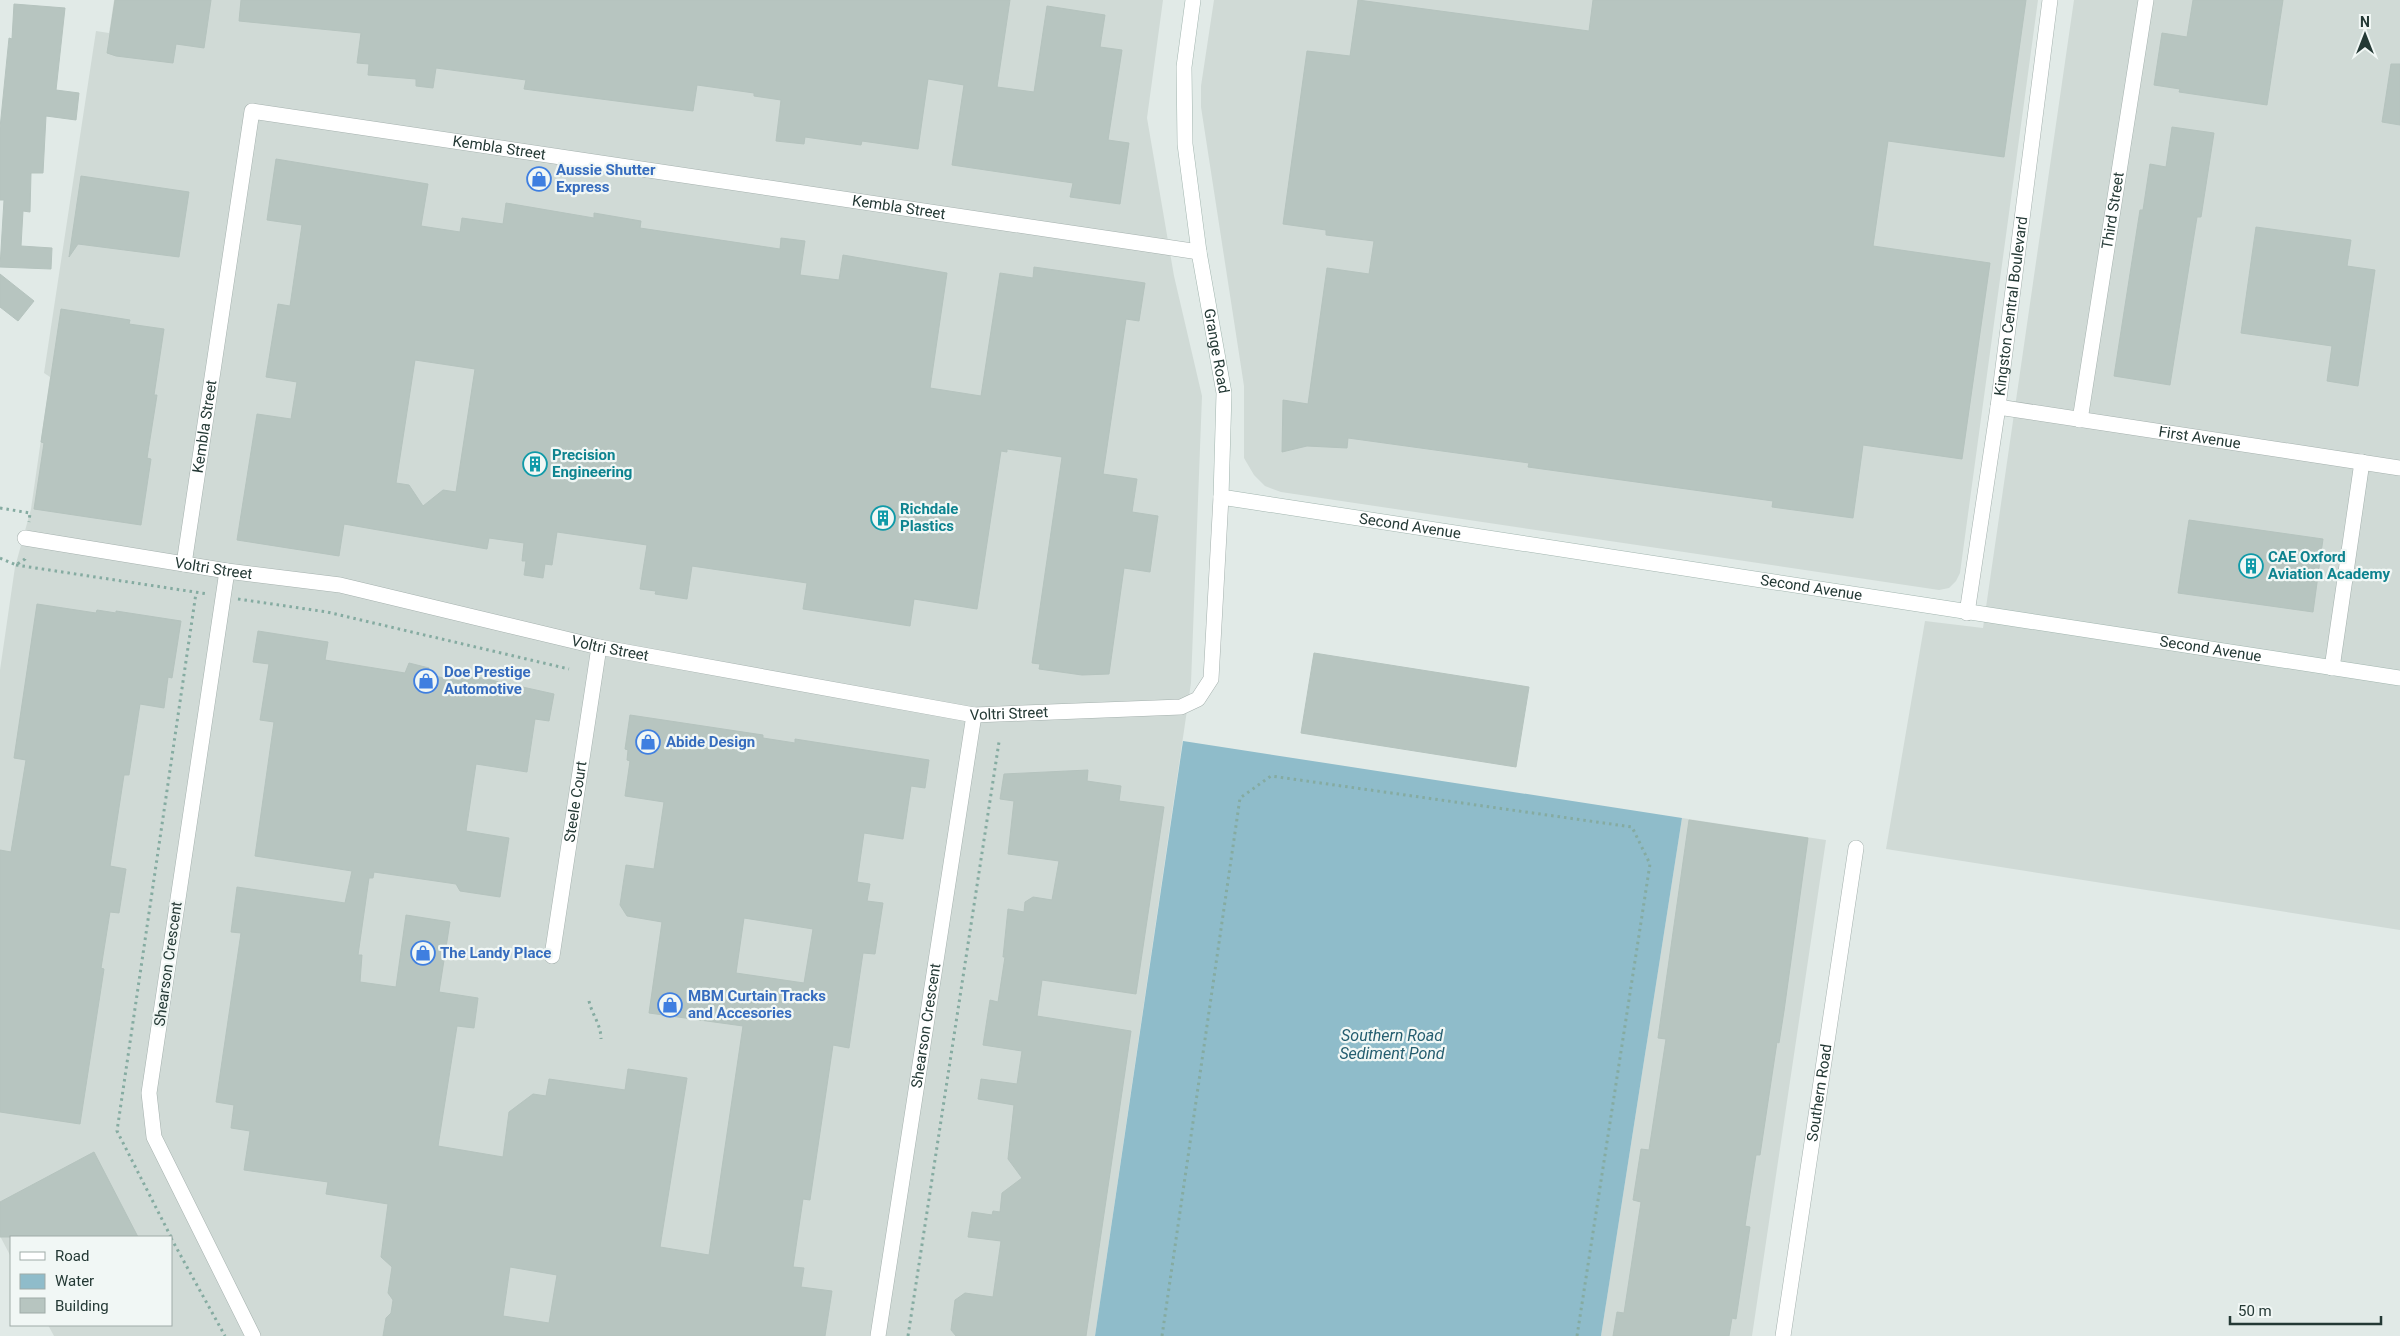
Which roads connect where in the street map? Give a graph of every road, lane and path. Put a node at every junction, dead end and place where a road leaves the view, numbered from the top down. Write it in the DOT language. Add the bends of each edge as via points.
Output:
graph roads {
  1 [pos="1193,0"];
  2 [pos="2050,0"];
  3 [pos="2146,0"];
  4 [pos="1200,252"];
  5 [pos="1998,407"];
  6 [pos="2080,420"];
  7 [pos="2362,462"];
  8 [pos="2400,468"];
  9 [pos="1221,497"];
  10 [pos="0,508"];
  11 [pos="28,538"];
  12 [pos="184,564"];
  13 [pos="16,565"];
  14 [pos="227,571"];
  15 [pos="196,593"];
  16 [pos="202,594"];
  17 [pos="249,601"];
  18 [pos="1967,613"];
  19 [pos="599,647"];
  20 [pos="2332,668"];
  21 [pos="569,669"];
  22 [pos="2400,678"];
  23 [pos="1198,699"];
  24 [pos="974,716"];
  25 [pos="999,742"];
  26 [pos="1856,848"];
  27 [pos="552,956"];
  28 [pos="589,1001"];
  29 [pos="601,1039"];
  30 [pos="170,1236"];
  31 [pos="172,1239"];
  32 [pos="225,1336"];
  33 [pos="253,1336"];
  34 [pos="878,1336"];
  35 [pos="908,1336"];
  36 [pos="1162,1336"];
  37 [pos="1577,1336"];
  38 [pos="1783,1336"];
  1 -- 4 [label="street, Grange Road" via="1184,67 1185,144"];
  2 -- 5 [label="street, Kingston Central Boulevard"];
  3 -- 6 [label="street, Third Street"];
  4 -- 9 [label="street, Grange Road" via="1224,393"];
  4 -- 12 [label="street, Kembla Street" via="252,111"];
  5 -- 6 [label="street, First Avenue"];
  5 -- 18 [label="street, Kingston Central Boulevard"];
  6 -- 7 [label="street, First Avenue"];
  7 -- 8 [label="street, First Avenue"];
  7 -- 20 [label="street"];
  9 -- 18 [label="street, Second Avenue"];
  9 -- 23 [label="street, Grange Road" via="1211,679"];
  10 -- 11 [label="path" via="30,513"];
  11 -- 12 [label="street, Voltri Street"];
  12 -- 14 [label="street, Voltri Street"];
  13 -- 15 [label="path"];
  14 -- 19 [label="street, Voltri Street" via="340,585"];
  14 -- 33 [label="street, Shearson Crescent" via="149,1094 154,1137"];
  15 -- 16 [label="path"];
  15 -- 30 [label="path" via="117,1131"];
  17 -- 21 [label="path" via="327,612"];
  18 -- 20 [label="street, Second Avenue"];
  19 -- 24 [label="street, Voltri Street"];
  19 -- 27 [label="street, Steele Court"];
  20 -- 22 [label="street, Second Avenue"];
  23 -- 24 [label="street, Voltri Street" via="1181,707"];
  24 -- 34 [label="street, Shearson Crescent"];
  25 -- 35 [label="path"];
  26 -- 38 [label="street, Southern Road"];
  28 -- 29 [label="path" via="601,1028"];
  31 -- 32 [label="path"];
  36 -- 37 [label="path" via="1240,798 1271,776 1632,827 1650,864"];
}
